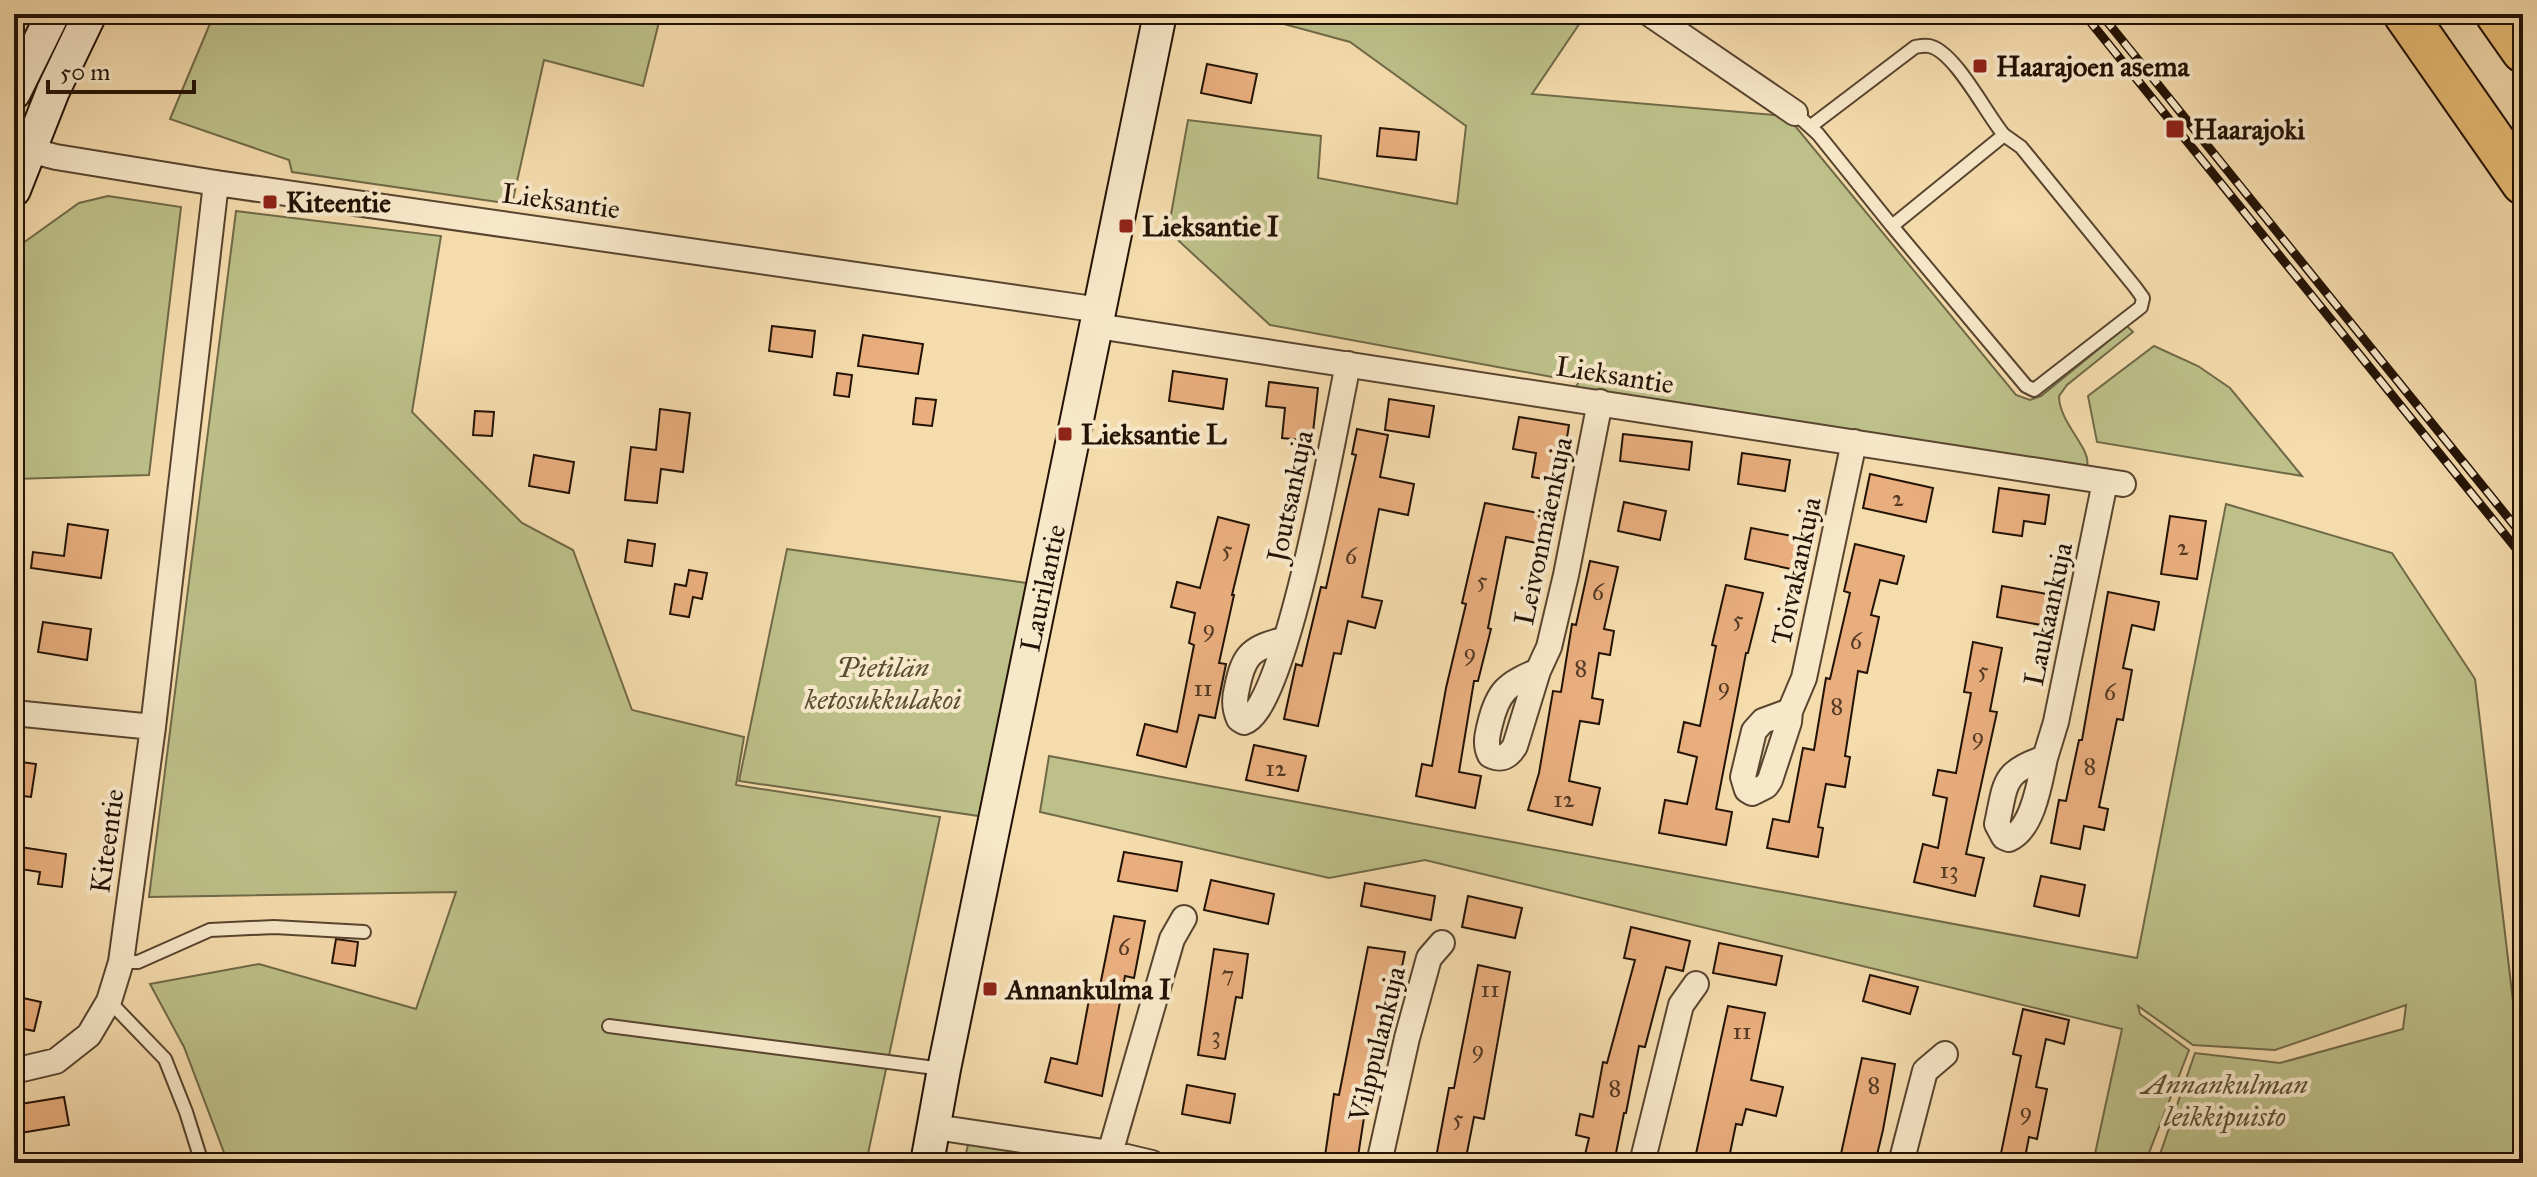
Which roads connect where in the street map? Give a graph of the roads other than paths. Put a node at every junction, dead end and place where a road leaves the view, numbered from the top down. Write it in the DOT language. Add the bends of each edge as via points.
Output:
graph roads {
  1 [pos="53,14"];
  2 [pos="90,14"];
  3 [pos="1160,14"];
  4 [pos="1650,14"];
  5 [pos="2405,14"];
  6 [pos="2497,14"];
  7 [pos="1683,23"];
  8 [pos="2523,51"];
  9 [pos="14,93"];
  10 [pos="1803,120"];
  11 [pos="2004,135"];
  12 [pos="23,148"];
  13 [pos="216,183"];
  14 [pos="2523,183"];
  15 [pos="14,190"];
  16 [pos="1892,226"];
  17 [pos="1098,318"];
  18 [pos="1348,364"];
  19 [pos="1600,402"];
  20 [pos="1854,442"];
  21 [pos="2114,483"];
  22 [pos="1286,639"];
  23 [pos="1538,671"];
  24 [pos="1790,711"];
  25 [pos="14,713"];
  26 [pos="153,727"];
  27 [pos="2045,758"];
  28 [pos="1184,918"];
  29 [pos="364,932"];
  30 [pos="1442,943"];
  31 [pos="121,962"];
  32 [pos="1696,984"];
  33 [pos="109,1001"];
  34 [pos="609,1026"];
  35 [pos="1945,1054"];
  36 [pos="944,1069"];
  37 [pos="14,1071"];
  38 [pos="935,1127"];
  39 [pos="1110,1153"];
  40 [pos="202,1163"];
  41 [pos="927,1163"];
  42 [pos="1152,1163"];
  43 [pos="1379,1163"];
  44 [pos="1642,1163"];
  45 [pos="1901,1163"];
  1 -- 9 [label="street"];
  2 -- 12 [label="street"];
  3 -- 17 [label="street, Laurilantie"];
  4 -- 7 [label="street"];
  5 -- 14 [label="highway"];
  6 -- 8 [label="highway"];
  7 -- 10 [label="street"];
  10 -- 11 [label="lane" via="1915,47 1929,46 1945,55"];
  10 -- 16 [label="lane"];
  11 -- 16 [label="lane"];
  11 -- 16 [label="lane" via="2021,147 2135,287 2143,302 2130,316 2034,390"];
  12 -- 13 [label="street, Lieksantie"];
  12 -- 15 [label="street"];
  13 -- 17 [label="street, Lieksantie"];
  13 -- 26 [label="street, Kiteentie"];
  17 -- 18 [label="street, Lieksantie"];
  17 -- 36 [label="street, Laurilantie"];
  18 -- 19 [label="street, Lieksantie"];
  18 -- 22 [label="street, Joutsankuja" via="1306,569"];
  19 -- 20 [label="street, Lieksantie"];
  19 -- 23 [label="street, Leivonmäenkuja" via="1566,575"];
  20 -- 21 [label="street, Lieksantie"];
  20 -- 24 [label="street, Toivakankuja" via="1804,678"];
  21 -- 27 [label="street, Laukaankuja"];
  25 -- 26 [label="street"];
  26 -- 31 [label="street, Kiteentie"];
  28 -- 39 [label="street" via="1172,939"];
  29 -- 31 [label="lane" via="210,930 138,962"];
  30 -- 43 [label="street, Vilppulankuja" via="1429,958"];
  31 -- 33 [label="street, Kiteentie"];
  32 -- 44 [label="street" via="1681,1005"];
  33 -- 37 [label="street, Kiteentie" via="89,1035 56,1061"];
  33 -- 40 [label="lane" via="165,1059"];
  34 -- 36 [label="lane"];
  35 -- 45 [label="street" via="1925,1071"];
  36 -- 38 [label="street, Laurilantie"];
  38 -- 39 [label="street"];
  38 -- 41 [label="street, Laurilantie"];
  39 -- 42 [label="street"];
}
